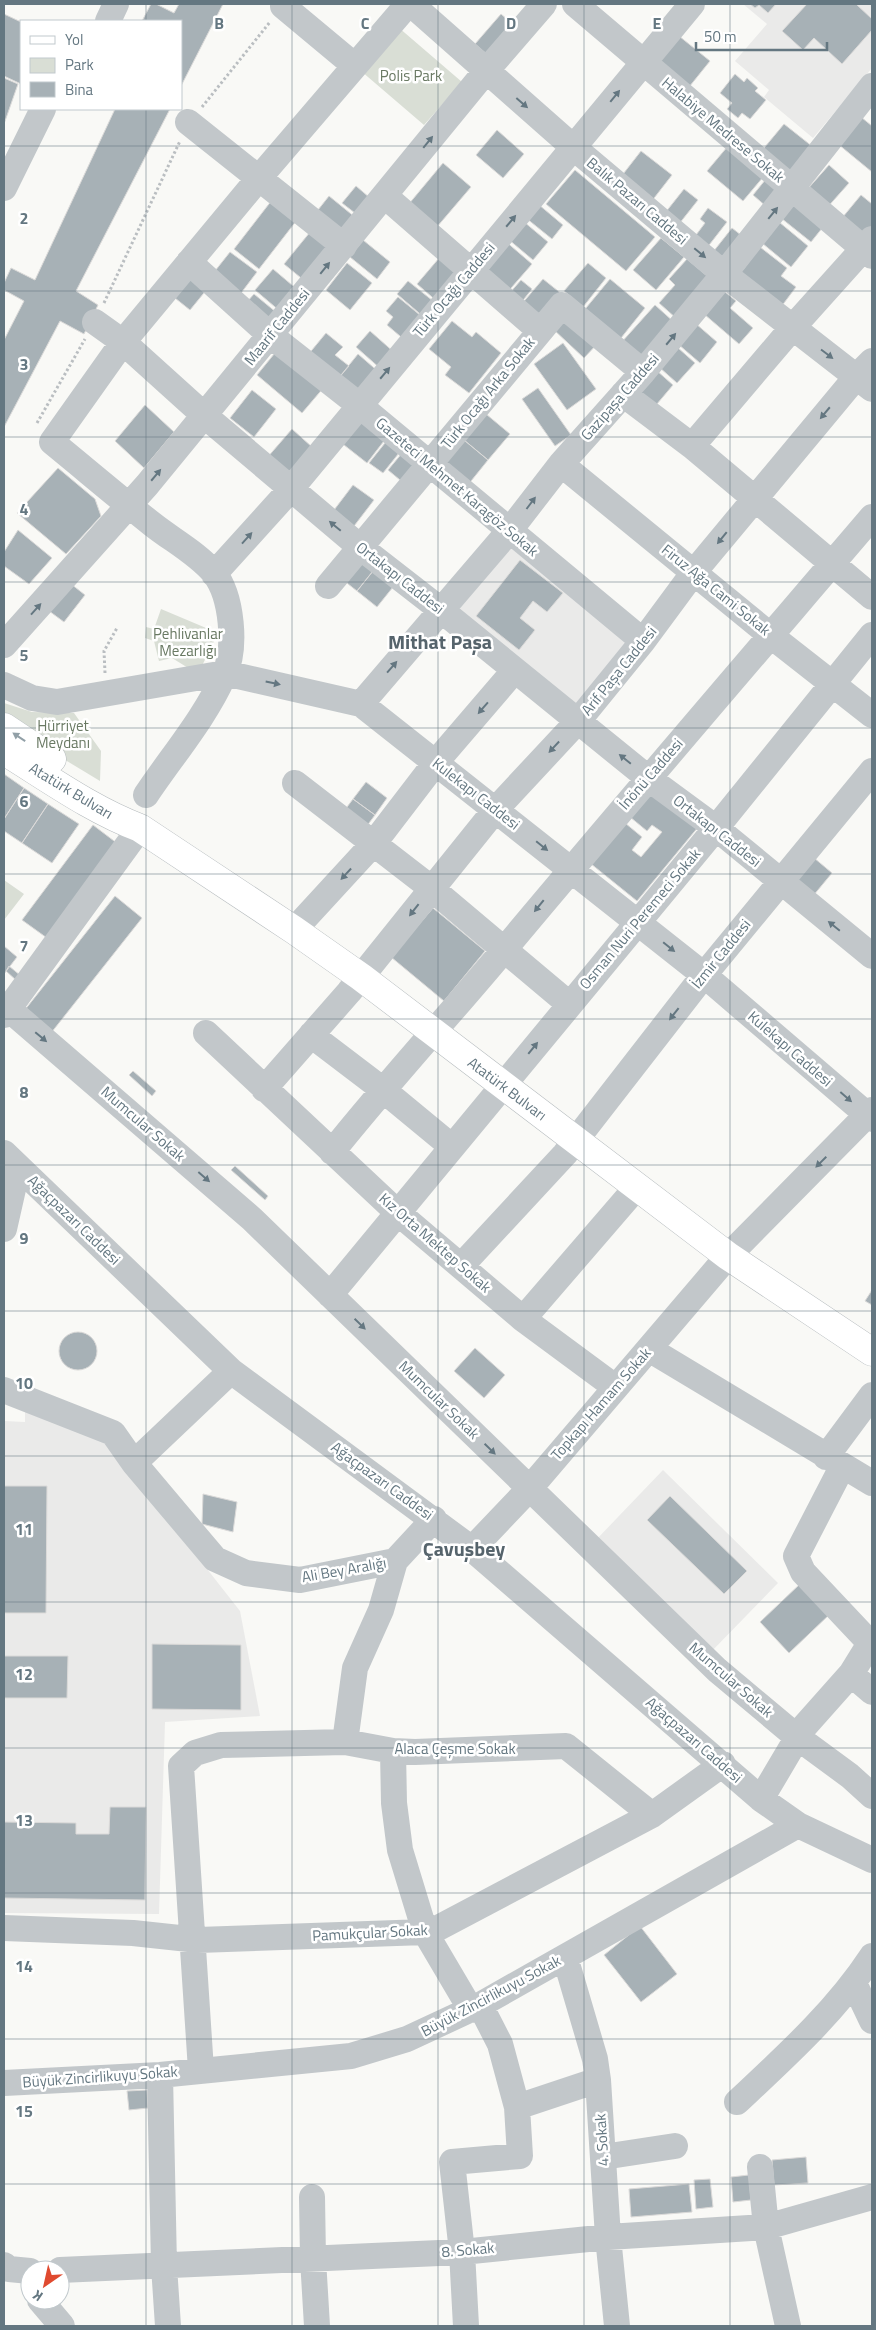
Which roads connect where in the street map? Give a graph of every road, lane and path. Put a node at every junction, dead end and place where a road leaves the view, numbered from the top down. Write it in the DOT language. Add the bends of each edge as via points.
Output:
graph roads {
  1 [pos="116,4"];
  2 [pos="410,4"];
  3 [pos="544,4"];
  4 [pos="575,4"];
  5 [pos="692,4"];
  6 [pos="283,6"];
  7 [pos="108,20"];
  8 [pos="642,62"];
  9 [pos="355,66"];
  10 [pos="486,71"];
  11 [pos="868,100"];
  12 [pos="43,110"];
  13 [pos="188,122"];
  14 [pos="573,147"];
  15 [pos="259,178"];
  16 [pos="4,188"];
  17 [pos="792,189"];
  18 [pos="385,196"];
  19 [pos="344,246"];
  20 [pos="869,248"];
  21 [pos="189,262"];
  22 [pos="470,270"];
  23 [pos="724,274"];
  24 [pos="95,322"];
  25 [pos="792,327"];
  26 [pos="539,330"];
  27 [pos="270,335"];
  28 [pos="123,342"];
  29 [pos="643,372"];
  30 [pos="867,375"];
  31 [pos="623,394"];
  32 [pos="359,405"];
  33 [pos="204,416"];
  34 [pos="52,442"];
  35 [pos="692,446"];
  36 [pos="561,464"];
  37 [pos="429,465"];
  38 [pos="290,490"];
  39 [pos="754,499"];
  40 [pos="130,506"];
  41 [pos="872,517"];
  42 [pos="510,530"];
  43 [pos="360,547"];
  44 [pos="832,565"];
  45 [pos="694,572"];
  46 [pos="214,574"];
  47 [pos="328,586"];
  48 [pos="872,597"];
  49 [pos="441,610"];
  50 [pos="117,628"];
  51 [pos="770,635"];
  52 [pos="872,635"];
  53 [pos="643,641"];
  54 [pos="4,646"];
  55 [pos="514,671"];
  56 [pos="226,673"];
  57 [pos="833,684"];
  58 [pos="4,685"];
  59 [pos="110,693"];
  60 [pos="361,704"];
  61 [pos="872,715"];
  62 [pos="578,721"];
  63 [pos="4,727"];
  64 [pos="4,751"];
  65 [pos="436,762"];
  66 [pos="872,771"];
  67 [pos="648,778"];
  68 [pos="295,783"];
  69 [pos="146,796"];
  70 [pos="864,800"];
  71 [pos="496,810"];
  72 [pos="140,828"];
  73 [pos="716,828"];
  74 [pos="374,843"];
  75 [pos="570,868"];
  76 [pos="780,882"];
  77 [pos="431,888"];
  78 [pos="637,922"];
  79 [pos="294,930"];
  80 [pos="503,950"];
  81 [pos="872,956"];
  82 [pos="704,975"];
  83 [pos="360,977"];
  84 [pos="569,1004"];
  85 [pos="5,1010"];
  86 [pos="206,1033"];
  87 [pos="433,1033"];
  88 [pos="311,1035"];
  89 [pos="502,1086"];
  90 [pos="264,1089"];
  91 [pos="382,1089"];
  92 [pos="871,1115"];
  93 [pos="575,1141"];
  94 [pos="451,1146"];
  95 [pos="332,1152"];
  96 [pos="11,1160"];
  97 [pos="636,1188"];
  98 [pos="397,1212"];
  99 [pos="4,1229"];
  100 [pos="728,1256"];
  101 [pos="461,1266"];
  102 [pos="330,1295"];
  103 [pos="523,1319"];
  104 [pos="648,1349"];
  105 [pos="872,1352"];
  106 [pos="232,1370"];
  107 [pos="615,1387"];
  108 [pos="4,1390"];
  109 [pos="872,1395"];
  110 [pos="834,1462"];
  111 [pos="134,1463"];
  112 [pos="872,1483"];
  113 [pos="530,1488"];
  114 [pos="434,1519"];
  115 [pos="472,1549"];
  116 [pos="395,1561"];
  117 [pos="871,1642"];
  118 [pos="851,1674"];
  119 [pos="872,1692"];
  120 [pos="797,1737"];
  121 [pos="345,1742"];
  122 [pos="393,1751"];
  123 [pos="723,1764"];
  124 [pos="872,1796"];
  125 [pos="761,1799"];
  126 [pos="652,1815"];
  127 [pos="798,1826"];
  128 [pos="872,1860"];
  129 [pos="4,1928"];
  130 [pos="426,1932"];
  131 [pos="191,1940"];
  132 [pos="872,1956"];
  133 [pos="565,1957"];
  134 [pos="854,1984"];
  135 [pos="475,2007"];
  136 [pos="872,2021"];
  137 [pos="201,2070"];
  138 [pos="160,2075"];
  139 [pos="598,2080"];
  140 [pos="4,2083"];
  141 [pos="738,2102"];
  142 [pos="517,2107"];
  143 [pos="675,2146"];
  144 [pos="603,2157"];
  145 [pos="760,2167"];
  146 [pos="312,2197"];
  147 [pos="872,2197"];
  148 [pos="766,2227"];
  149 [pos="608,2237"];
  150 [pos="462,2252"];
  151 [pos="313,2259"];
  152 [pos="164,2266"];
  153 [pos="70,2270"];
  154 [pos="48,2310"];
  155 [pos="62,2326"];
  156 [pos="168,2326"];
  157 [pos="317,2326"];
  158 [pos="466,2326"];
  159 [pos="617,2326"];
  160 [pos="788,2326"];
  1 -- 7 [label="street"];
  2 -- 9 [label="street"];
  2 -- 10 [label="street, Balık Pazarı Caddesi"];
  3 -- 10 [label="street, Maarif Caddesi"];
  4 -- 8 [label="street, Halabiye Medrese Sokak"];
  5 -- 8 [label="street, Türk Ocağı Caddesi"];
  6 -- 9 [label="street"];
  6 -- 13 [label="path"];
  14 -- 8 [label="street, Türk Ocağı Caddesi, one-way"];
  8 -- 17 [label="street, Halabiye Medrese Sokak"];
  9 -- 15 [label="street"];
  10 -- 14 [label="street, Balık Pazarı Caddesi, one-way"];
  18 -- 10 [label="street, Maarif Caddesi, one-way"];
  11 -- 17 [label="street, Gazipaşa Caddesi"];
  12 -- 16 [label="street"];
  13 -- 15 [label="street"];
  13 -- 24 [label="path"];
  22 -- 14 [label="street, Türk Ocağı Caddesi, one-way"];
  14 -- 23 [label="street, Balık Pazarı Caddesi, one-way"];
  15 -- 19 [label="street"];
  15 -- 21 [label="street"];
  17 -- 20 [label="street, Halabiye Medrese Sokak"];
  23 -- 17 [label="street, Gazipaşa Caddesi, one-way"];
  18 -- 19 [label="street, Maarif Caddesi"];
  18 -- 22 [label="street"];
  27 -- 19 [label="street, Maarif Caddesi, one-way"];
  20 -- 25 [label="street"];
  21 -- 27 [label="street, Gazeteci Mehmet Karagöz Sokak"];
  21 -- 28 [label="street"];
  22 -- 26 [label="street"];
  32 -- 22 [label="street, Türk Ocağı Caddesi, one-way"];
  23 -- 25 [label="street, Balık Pazarı Caddesi"];
  29 -- 23 [label="street, Gazipaşa Caddesi, one-way"];
  24 -- 28 [label="street, Ortakapı Caddesi"];
  24 -- 34 [label="path" via="34,428"];
  25 -- 30 [label="street, Balık Pazarı Caddesi, one-way"];
  25 -- 35 [label="street"];
  26 -- 29 [label="street, Türk Ocağı Arka Sokak" via="562,305"];
  26 -- 37 [label="street, Türk Ocağı Arka Sokak"];
  27 -- 32 [label="street, Gazeteci Mehmet Karagöz Sokak"];
  27 -- 33 [label="street, Maarif Caddesi"];
  28 -- 33 [label="street, Ortakapı Caddesi"];
  28 -- 34 [label="street"];
  29 -- 31 [label="street, Gazipaşa Caddesi"];
  30 -- 39 [label="street, Arif Paşa Caddesi, one-way"];
  31 -- 35 [label="street"];
  31 -- 36 [label="street, Gazipaşa Caddesi"];
  32 -- 37 [label="street, Gazeteci Mehmet Karagöz Sokak"];
  32 -- 38 [label="street, Türk Ocağı Caddesi"];
  33 -- 38 [label="street, Ortakapı Caddesi"];
  40 -- 33 [label="street, Maarif Caddesi, one-way"];
  34 -- 40 [label="street"];
  35 -- 39 [label="street"];
  42 -- 36 [label="street, Gazipaşa Caddesi, one-way"];
  36 -- 45 [label="street, Firuz Ağa Cami Sokak"];
  37 -- 42 [label="street, Gazeteci Mehmet Karagöz Sokak"];
  37 -- 43 [label="street, Türk Ocağı Arka Sokak"];
  43 -- 38 [label="street, Ortakapı Caddesi, one-way"];
  46 -- 38 [label="street, Türk Ocağı Caddesi, one-way"];
  39 -- 44 [label="street"];
  39 -- 45 [label="street, Arif Paşa Caddesi, one-way"];
  40 -- 46 [label="street"];
  54 -- 40 [label="street, Maarif Caddesi, one-way"];
  41 -- 44 [label="street, İnönü Caddesi"];
  42 -- 49 [label="street, Gazipaşa Caddesi"];
  42 -- 53 [label="street, Gazeteci Mehmet Karagöz Sokak"];
  43 -- 47 [label="street, Türk Ocağı Arka Sokak"];
  43 -- 49 [label="street, Ortakapı Caddesi"];
  44 -- 48 [label="street"];
  44 -- 51 [label="street, İnönü Caddesi"];
  45 -- 51 [label="street, Firuz Ağa Cami Sokak"];
  45 -- 53 [label="street, Arif Paşa Caddesi"];
  46 -- 56 [label="street" via="228,605 230,649"];
  49 -- 55 [label="street, Ortakapı Caddesi"];
  60 -- 49 [label="street, Gazipaşa Caddesi, one-way"];
  50 -- 59 [label="path" via="104,651"];
  51 -- 57 [label="street, Firuz Ağa Cami Sokak"];
  51 -- 67 [label="street, İnönü Caddesi"];
  52 -- 57 [label="street, Osman Nuri Peremeci Sokak"];
  53 -- 62 [label="street, Arif Paşa Caddesi"];
  55 -- 62 [label="street, Ortakapı Caddesi"];
  55 -- 65 [label="street, one-way"];
  56 -- 59 [label="street, Kulekapı Caddesi"];
  56 -- 60 [label="street, Kulekapı Caddesi, one-way"];
  56 -- 69 [label="street"];
  57 -- 61 [label="street, Firuz Ağa Cami Sokak"];
  57 -- 73 [label="street, Osman Nuri Peremeci Sokak"];
  58 -- 59 [label="street, Kulekapı Caddesi" via="32,698 57,702"];
  60 -- 65 [label="street, Kulekapı Caddesi"];
  67 -- 62 [label="street, Ortakapı Caddesi, one-way"];
  62 -- 71 [label="street, Arif Paşa Caddesi, one-way"];
  72 -- 63 [label="main road, Atatürk Bulvarı, one-way" via="128,810"];
  64 -- 72 [label="main road, Atatürk Bulvarı" via="86,802"];
  65 -- 71 [label="street, Kulekapı Caddesi"];
  65 -- 74 [label="street"];
  66 -- 70 [label="street, İzmir Caddesi"];
  67 -- 73 [label="street, Ortakapı Caddesi"];
  67 -- 75 [label="street, İnönü Caddesi"];
  68 -- 74 [label="street"];
  70 -- 76 [label="street, İzmir Caddesi"];
  71 -- 75 [label="street, Kulekapı Caddesi, one-way"];
  71 -- 77 [label="street, Arif Paşa Caddesi"];
  72 -- 79 [label="main road, Atatürk Bulvarı"];
  72 -- 85 [label="street"];
  73 -- 76 [label="street, Ortakapı Caddesi"];
  73 -- 78 [label="street, Osman Nuri Peremeci Sokak"];
  74 -- 77 [label="street"];
  74 -- 79 [label="street, one-way"];
  75 -- 78 [label="street, Kulekapı Caddesi"];
  75 -- 80 [label="street, İnönü Caddesi, one-way"];
  81 -- 76 [label="street, Ortakapı Caddesi, one-way"];
  76 -- 82 [label="street, İzmir Caddesi"];
  77 -- 80 [label="street"];
  77 -- 83 [label="street, Arif Paşa Caddesi, one-way"];
  78 -- 82 [label="street, Kulekapı Caddesi, one-way"];
  78 -- 84 [label="street, Osman Nuri Peremeci Sokak"];
  79 -- 83 [label="main road, Atatürk Bulvarı"];
  80 -- 84 [label="street"];
  80 -- 87 [label="street, İnönü Caddesi"];
  82 -- 92 [label="street, Kulekapı Caddesi, one-way"];
  82 -- 93 [label="street, İzmir Caddesi, one-way"];
  83 -- 87 [label="main road, Atatürk Bulvarı"];
  83 -- 88 [label="street, Arif Paşa Caddesi"];
  89 -- 84 [label="street, Osman Nuri Peremeci Sokak, one-way"];
  85 -- 102 [label="street, Mumcular Sokak, one-way" via="137,1118 244,1212"];
  86 -- 90 [label="street, Kız Orta Mektep Sokak"];
  87 -- 89 [label="main road, Atatürk Bulvarı"];
  87 -- 91 [label="street, İnönü Caddesi"];
  88 -- 90 [label="street, Arif Paşa Caddesi"];
  88 -- 91 [label="street"];
  89 -- 93 [label="main road, Atatürk Bulvarı"];
  89 -- 94 [label="street, Osman Nuri Peremeci Sokak"];
  90 -- 95 [label="street, Kız Orta Mektep Sokak"];
  91 -- 94 [label="street"];
  91 -- 95 [label="street, İnönü Caddesi"];
  92 -- 100 [label="street, Topkapı Hamam Sokak, one-way"];
  93 -- 97 [label="main road, Atatürk Bulvarı"];
  93 -- 101 [label="street, İzmir Caddesi"];
  94 -- 98 [label="street, Osman Nuri Peremeci Sokak"];
  95 -- 98 [label="street, Kız Orta Mektep Sokak"];
  96 -- 99 [label="street"];
  96 -- 106 [label="street, Ağaçpazarı Caddesi"];
  97 -- 100 [label="main road, Atatürk Bulvarı"];
  97 -- 103 [label="street"];
  98 -- 101 [label="street, Kız Orta Mektep Sokak"];
  98 -- 102 [label="street, Osman Nuri Peremeci Sokak"];
  100 -- 104 [label="street, Topkapı Hamam Sokak"];
  100 -- 105 [label="main road, Atatürk Bulvarı"];
  101 -- 103 [label="street, Kız Orta Mektep Sokak"];
  102 -- 113 [label="street, Mumcular Sokak, one-way"];
  103 -- 107 [label="street, Kız Orta Mektep Sokak"];
  104 -- 107 [label="street, Topkapı Hamam Sokak"];
  104 -- 110 [label="street"];
  106 -- 111 [label="street"];
  106 -- 114 [label="street, Ağaçpazarı Caddesi"];
  107 -- 113 [label="street, Topkapı Hamam Sokak"];
  108 -- 111 [label="street, Ali Bey Aralığı" via="113,1432"];
  109 -- 110 [label="street"];
  110 -- 112 [label="street"];
  110 -- 117 [label="street" via="796,1556 803,1572"];
  111 -- 116 [label="street, Ali Bey Aralığı" via="215,1559 246,1573 300,1580"];
  113 -- 115 [label="street, Topkapı Hamam Sokak"];
  113 -- 120 [label="street, Mumcular Sokak" via="717,1670"];
  114 -- 115 [label="street, Ağaçpazarı Caddesi"];
  114 -- 116 [label="street, Ali Bey Aralığı"];
  115 -- 123 [label="street, Ağaçpazarı Caddesi"];
  116 -- 121 [label="street" via="381,1610 355,1668"];
  117 -- 118 [label="street"];
  118 -- 119 [label="street"];
  118 -- 120 [label="street"];
  120 -- 124 [label="street, Mumcular Sokak"];
  120 -- 125 [label="street"];
  121 -- 122 [label="street, Alaca Çeşme Sokak"];
  121 -- 131 [label="street, Alaca Çeşme Sokak" via="221,1745 195,1753 181,1766"];
  122 -- 126 [label="street, Alaca Çeşme Sokak" via="566,1746"];
  122 -- 130 [label="street" via="394,1804 400,1850"];
  123 -- 125 [label="street, Ağaçpazarı Caddesi"];
  123 -- 126 [label="street, Pamukçular Sokak"];
  125 -- 127 [label="street, Ağaçpazarı Caddesi"];
  126 -- 130 [label="street, Pamukçular Sokak" via="440,1928"];
  127 -- 128 [label="street, Ağaçpazarı Caddesi"];
  127 -- 133 [label="street, Büyük Zincirlikuyu Sokak"];
  129 -- 131 [label="street, Pamukçular Sokak" via="133,1933"];
  130 -- 131 [label="street, Pamukçular Sokak"];
  130 -- 135 [label="street"];
  131 -- 137 [label="street"];
  132 -- 134 [label="street"];
  133 -- 135 [label="street, Büyük Zincirlikuyu Sokak"];
  133 -- 139 [label="street, 4. Sokak"];
  134 -- 136 [label="street"];
  134 -- 141 [label="street"];
  135 -- 137 [label="street, Büyük Zincirlikuyu Sokak" via="407,2039 351,2056"];
  135 -- 142 [label="street" via="500,2044"];
  137 -- 138 [label="street, Büyük Zincirlikuyu Sokak"];
  138 -- 140 [label="street, Büyük Zincirlikuyu Sokak"];
  138 -- 152 [label="street"];
  139 -- 142 [label="street"];
  139 -- 144 [label="street, 4. Sokak"];
  142 -- 150 [label="street" via="520,2156 452,2162"];
  143 -- 144 [label="street"];
  144 -- 149 [label="street, 4. Sokak"];
  145 -- 148 [label="street"];
  146 -- 151 [label="street"];
  147 -- 148 [label="street, 8. Sokak"];
  148 -- 149 [label="street, 8. Sokak"];
  148 -- 160 [label="street"];
  149 -- 150 [label="street, 8. Sokak"];
  149 -- 159 [label="street, 4. Sokak"];
  150 -- 151 [label="street, 8. Sokak"];
  150 -- 158 [label="street"];
  151 -- 152 [label="street, 8. Sokak"];
  151 -- 157 [label="street"];
  152 -- 153 [label="street, 8. Sokak"];
  152 -- 156 [label="street"];
  154 -- 155 [label="street"];
}
